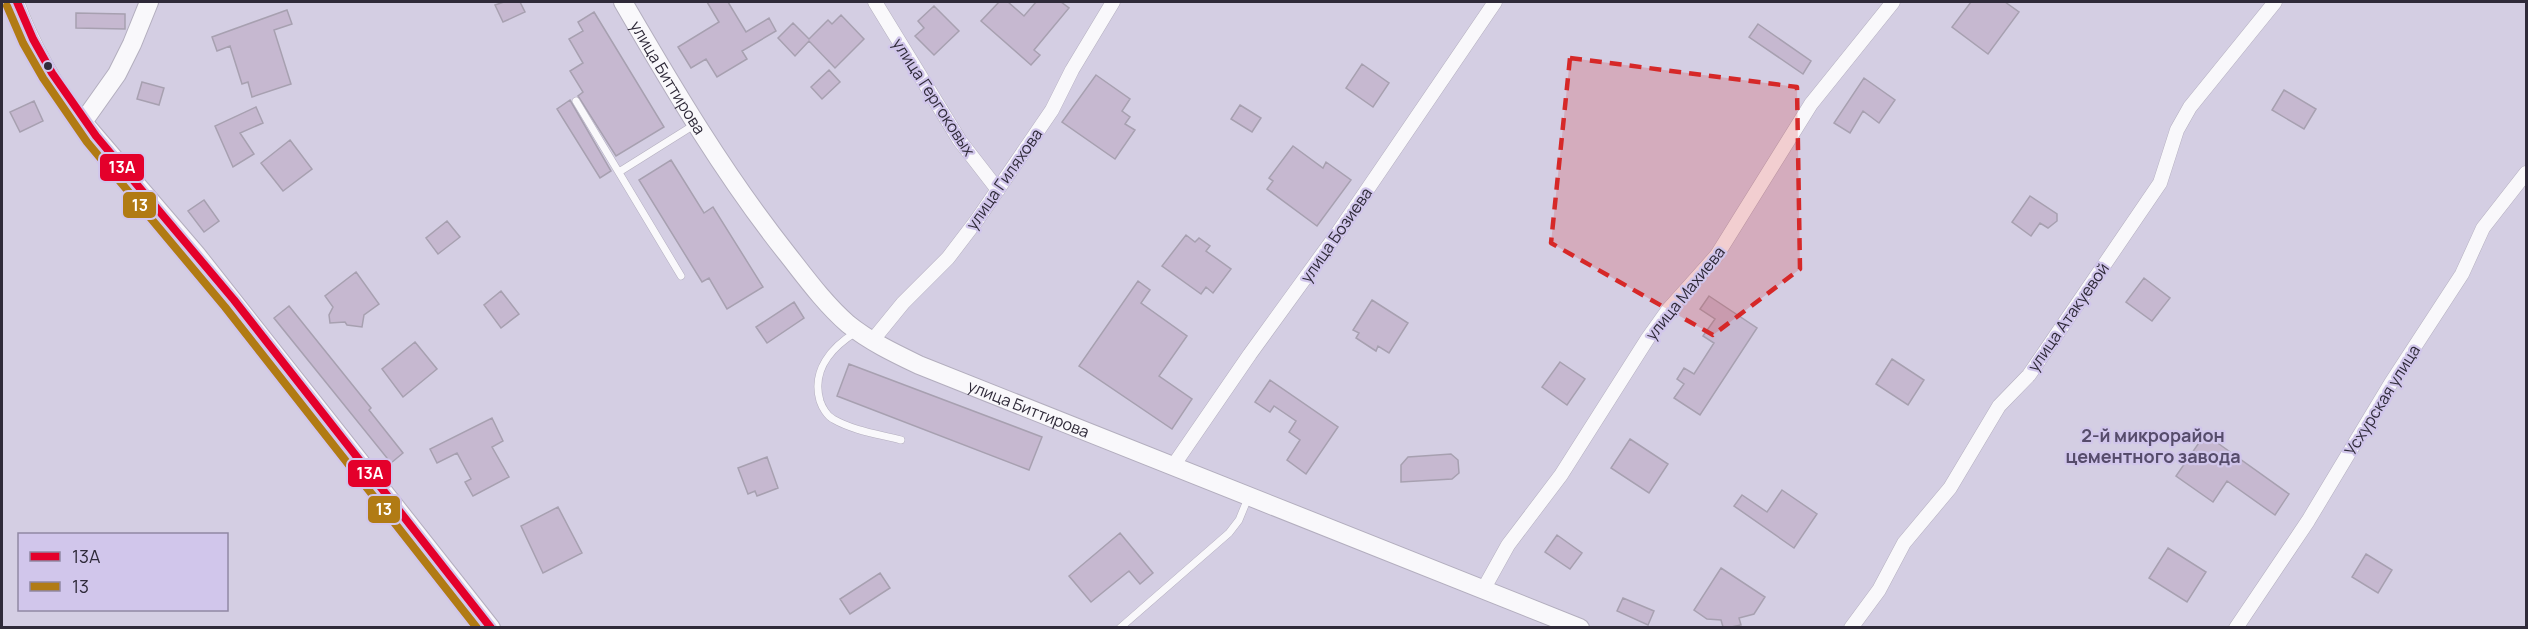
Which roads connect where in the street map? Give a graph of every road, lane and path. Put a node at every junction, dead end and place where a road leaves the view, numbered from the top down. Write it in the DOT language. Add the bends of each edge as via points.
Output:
graph roads {
  1 [pos="17,2"];
  2 [pos="149,2"];
  3 [pos="623,2"];
  4 [pos="875,2"];
  5 [pos="1113,2"];
  6 [pos="1495,2"];
  7 [pos="1893,2"];
  8 [pos="2275,2"];
  9 [pos="576,101"];
  10 [pos="83,122"];
  11 [pos="696,123"];
  12 [pos="620,172"];
  13 [pos="2526,173"];
  14 [pos="998,190"];
  15 [pos="681,276"];
  16 [pos="865,336"];
  17 [pos="901,440"];
  18 [pos="1173,466"];
  19 [pos="1249,496"];
  20 [pos="1483,590"];
  21 [pos="491,627"];
  22 [pos="1120,627"];
  23 [pos="1580,627"];
  24 [pos="1851,627"];
  25 [pos="2236,627"];
  1 -- 10 [label="street" via="46,66"];
  2 -- 10 [label="street" via="117,74"];
  3 -- 11 [label="street, улица Биттирова"];
  4 -- 14 [label="street, улица Гергоковых" via="960,141"];
  5 -- 14 [label="street, улица Гиляхова" via="1052,110"];
  6 -- 18 [label="street, улица Бозиева" via="1362,199"];
  7 -- 20 [label="street, улица Махиева" via="1811,104 1723,246 1648,338 1561,475 1508,545"];
  8 -- 24 [label="street, улица Атакуевой" via="2190,107 2176,130 2160,183 2029,375 1999,406 1950,488 1904,543 1879,590"];
  9 -- 12 [label="lane"];
  10 -- 21 [label="street" via="196,254"];
  11 -- 12 [label="lane"];
  11 -- 16 [label="street, улица Биттирова" via="777,240 825,300"];
  12 -- 15 [label="lane"];
  13 -- 25 [label="street, Усхурская улица" via="2484,228 2462,274 2308,521"];
  14 -- 16 [label="street, улица Гиляхова" via="948,258"];
  16 -- 17 [label="lane" via="840,342 828,355 817,390 822,405 831,418"];
  16 -- 18 [label="street, улица Биттирова" via="919,365"];
  18 -- 19 [label="street, улица Биттирова"];
  19 -- 20 [label="street, улица Биттирова"];
  19 -- 22 [label="lane" via="1229,533"];
  20 -- 23 [label="street, улица Биттирова"];
}
